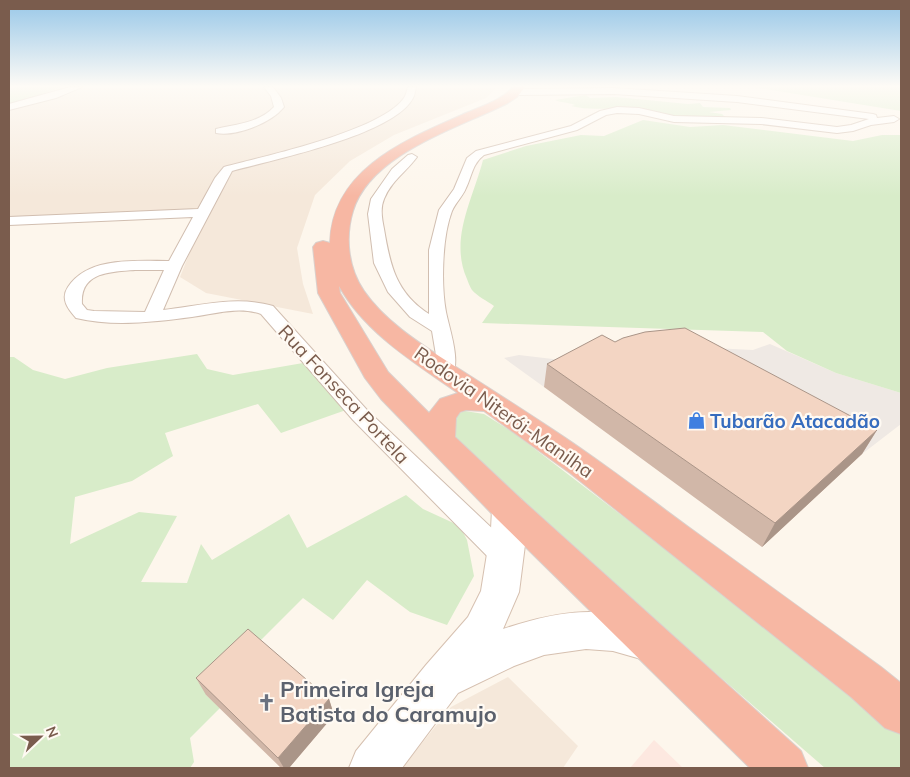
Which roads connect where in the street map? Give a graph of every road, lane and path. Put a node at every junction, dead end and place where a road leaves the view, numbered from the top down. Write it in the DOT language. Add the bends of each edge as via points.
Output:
graph roads {
  1 [pos="254,123"];
  2 [pos="377,123"];
  3 [pos="440,123"];
  4 [pos="456,123"];
  5 [pos="583,123"];
  6 [pos="779,123"];
  7 [pos="866,123"];
  8 [pos="220,131"];
  9 [pos="412,156"];
  10 [pos="202,213"];
  11 [pos="9,221"];
  12 [pos="174,266"];
  13 [pos="152,316"];
  14 [pos="441,329"];
  15 [pos="445,372"];
  16 [pos="489,402"];
  17 [pos="440,441"];
  18 [pos="509,509"];
  19 [pos="506,558"];
  20 [pos="650,642"];
  21 [pos="441,680"];
  22 [pos="901,712"];
  23 [pos="374,768"];
  24 [pos="784,768"];
  1 -- 8 [label="street"];
  2 -- 10 [label="street" via="320,144 228,169"];
  3 -- 17 [label="highway" via="362,163 333,201 323,230 323,256 329,293 378,378"];
  4 -- 15 [label="highway, Rodovia Niterói-Manilha" via="411,145 377,166 360,182 341,221 339,241 344,275 353,292 397,336"];
  5 -- 14 [label="street" via="480,153 473,158 460,189 446,210 436,250 435,284"];
  6 -- 7 [label="street" via="837,130"];
  9 -- 14 [label="street" via="396,171 377,199 375,214 382,263 396,292 416,313"];
  10 -- 11 [label="street"];
  10 -- 12 [label="street"];
  12 -- 13 [label="street"];
  12 -- 13 [label="street, Rua Fonseca Portela" via="98,270 85,276 74,289 74,305 82,314 122,318"];
  13 -- 19 [label="street, Rua Fonseca Portela" via="241,305 266,310 360,415"];
  14 -- 15 [label="street"];
  15 -- 16 [label="highway, Rodovia Niterói-Manilha"];
  16 -- 17 [label="highway" via="461,401 444,410 439,419"];
  16 -- 22 [label="highway, Rodovia Niterói-Manilha" via="572,458"];
  17 -- 18 [label="highway"];
  18 -- 19 [label="street"];
  18 -- 20 [label="highway"];
  19 -- 21 [label="street" via="500,592 482,631"];
  20 -- 21 [label="street" via="613,632 586,630 544,636 504,648"];
  20 -- 24 [label="highway"];
  21 -- 23 [label="street"];
}
